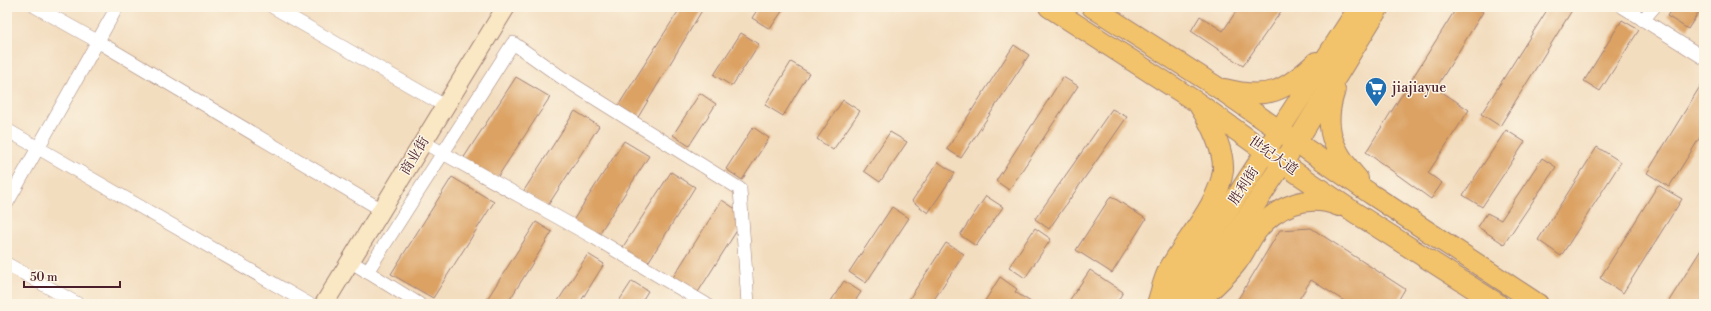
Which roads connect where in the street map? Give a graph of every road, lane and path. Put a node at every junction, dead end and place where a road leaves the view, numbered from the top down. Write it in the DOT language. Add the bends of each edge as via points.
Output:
graph roads {
  1 [pos="36,7"];
  2 [pos="116,7"];
  3 [pos="273,7"];
  4 [pos="506,7"];
  5 [pos="1049,7"];
  6 [pos="1092,7"];
  7 [pos="1359,7"];
  8 [pos="1380,7"];
  9 [pos="1623,7"];
  10 [pos="1654,7"];
  11 [pos="1643,20"];
  12 [pos="98,41"];
  13 [pos="1348,41"];
  14 [pos="1704,58"];
  15 [pos="1217,87"];
  16 [pos="1198,103"];
  17 [pos="445,106"];
  18 [pos="7,130"];
  19 [pos="1280,131"];
  20 [pos="423,142"];
  21 [pos="1296,143"];
  22 [pos="38,147"];
  23 [pos="1266,151"];
  24 [pos="1282,163"];
  25 [pos="1371,194"];
  26 [pos="7,203"];
  27 [pos="382,210"];
  28 [pos="1354,212"];
  29 [pos="350,261"];
  30 [pos="7,264"];
  31 [pos="1168,271"];
  32 [pos="367,272"];
  33 [pos="1221,282"];
  34 [pos="78,304"];
  35 [pos="309,304"];
  36 [pos="324,304"];
  37 [pos="420,304"];
  38 [pos="706,304"];
  39 [pos="748,304"];
  40 [pos="1147,304"];
  41 [pos="1157,304"];
  42 [pos="1167,304"];
  43 [pos="1190,304"];
  44 [pos="1194,304"];
  45 [pos="1206,304"];
  46 [pos="1498,304"];
  47 [pos="1538,304"];
  1 -- 12 [label="street"];
  2 -- 12 [label="street"];
  3 -- 17 [label="street"];
  4 -- 17 [label="street, 商业街"];
  5 -- 16 [label="main road, 世纪大道"];
  6 -- 15 [label="main road, 世纪大道"];
  7 -- 13 [label="main road, 胜利街"];
  8 -- 13 [label="main road, 胜利街"];
  9 -- 11 [label="street"];
  10 -- 11 [label="street"];
  11 -- 14 [label="street"];
  12 -- 22 [label="street"];
  12 -- 27 [label="street"];
  13 -- 15 [label="main road" via="1284,88 1271,93 1240,93"];
  13 -- 19 [label="main road, 胜利街"];
  13 -- 21 [label="main road, 胜利街"];
  13 -- 25 [label="main road" via="1328,119 1337,150"];
  15 -- 19 [label="main road, 世纪大道"];
  16 -- 23 [label="main road, 世纪大道"];
  16 -- 31 [label="main road" via="1215,136 1223,168 1221,183"];
  17 -- 20 [label="street, 商业街"];
  18 -- 22 [label="street"];
  19 -- 21 [label="main road, 世纪大道"];
  19 -- 23 [label="main road, 胜利街"];
  20 -- 27 [label="street, 商业街"];
  20 -- 38 [label="street" via="593,237"];
  21 -- 24 [label="main road, 胜利街"];
  21 -- 25 [label="main road, 世纪大道"];
  22 -- 26 [label="street"];
  22 -- 35 [label="street"];
  23 -- 24 [label="main road, 世纪大道"];
  23 -- 42 [label="main road, 胜利街"];
  24 -- 28 [label="main road, 世纪大道"];
  24 -- 43 [label="main road, 胜利街"];
  25 -- 47 [label="main road, 世纪大道"];
  27 -- 29 [label="street, 商业街"];
  28 -- 33 [label="main road" via="1316,200 1304,200 1279,210 1256,232 1239,260"];
  28 -- 46 [label="main road, 世纪大道"];
  29 -- 32 [label="street"];
  29 -- 36 [label="street, 商业街"];
  30 -- 34 [label="street"];
  31 -- 40 [label="street"];
  31 -- 41 [label="main road"];
  32 -- 37 [label="street"];
  32 -- 39 [label="street" via="512,43 561,77 740,189"];
  33 -- 44 [label="main road"];
  33 -- 45 [label="street"];
}
